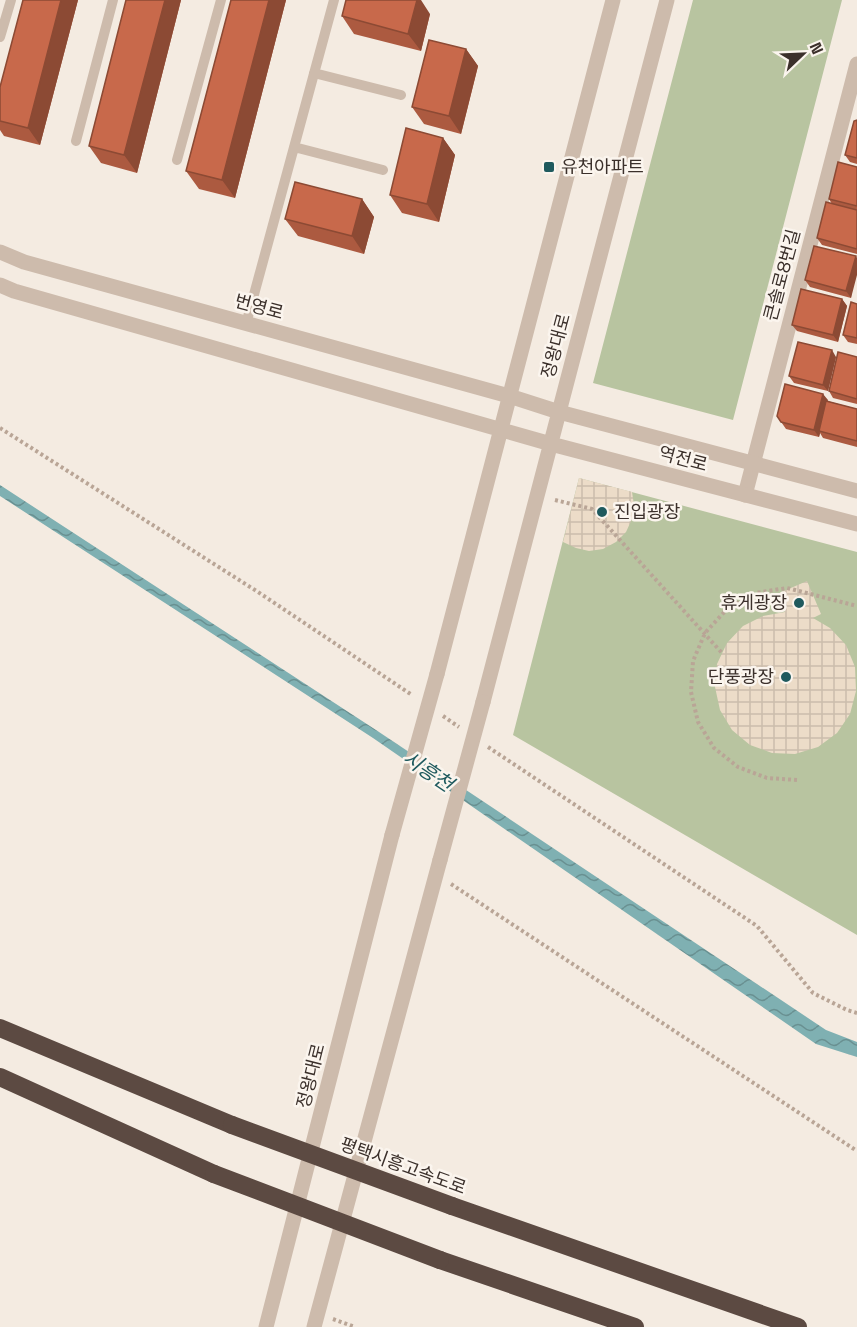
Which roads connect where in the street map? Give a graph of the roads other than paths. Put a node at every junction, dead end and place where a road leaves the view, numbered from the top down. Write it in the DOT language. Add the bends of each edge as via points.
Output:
graph roads {
  1 [pos="10,0"];
  2 [pos="113,0"];
  3 [pos="221,0"];
  4 [pos="334,0"];
  5 [pos="613,0"];
  6 [pos="667,0"];
  7 [pos="0,37"];
  8 [pos="857,64"];
  9 [pos="314,73"];
  10 [pos="401,95"];
  11 [pos="852,104"];
  12 [pos="76,141"];
  13 [pos="294,147"];
  14 [pos="177,160"];
  15 [pos="383,170"];
  16 [pos="0,252"];
  17 [pos="0,285"];
  18 [pos="246,324"];
  19 [pos="509,396"];
  20 [pos="559,412"];
  21 [pos="501,429"];
  22 [pos="551,444"];
  23 [pos="753,464"];
  24 [pos="857,491"];
  25 [pos="745,495"];
  26 [pos="857,524"];
  27 [pos="0,1028"];
  28 [pos="0,1077"];
  29 [pos="266,1327"];
  30 [pos="315,1327"];
  31 [pos="634,1327"];
  32 [pos="798,1327"];
  1 -- 7 [label="lane"];
  2 -- 12 [label="lane"];
  3 -- 14 [label="lane"];
  4 -- 9 [label="lane"];
  5 -- 19 [label="street, 정왕대로"];
  6 -- 20 [label="street, 정왕대로"];
  8 -- 11 [label="street, 큰솔로8번길"];
  9 -- 10 [label="lane"];
  9 -- 13 [label="lane"];
  11 -- 23 [label="street, 큰솔로8번길"];
  13 -- 15 [label="lane"];
  13 -- 18 [label="lane"];
  16 -- 18 [label="street, 번영로"];
  17 -- 21 [label="street"];
  18 -- 19 [label="street, 번영로"];
  19 -- 20 [label="street, 역전로"];
  19 -- 21 [label="street, 정왕대로"];
  20 -- 22 [label="street, 정왕대로"];
  20 -- 23 [label="street, 역전로"];
  21 -- 22 [label="street, 역전로"];
  21 -- 29 [label="street, 정왕대로, bridge"];
  22 -- 25 [label="street, 역전로"];
  22 -- 30 [label="street, 정왕대로, bridge"];
  23 -- 24 [label="street, 역전로"];
  23 -- 25 [label="street, 큰솔로8번길"];
  25 -- 26 [label="street, 역전로"];
  27 -- 32 [label="highway, 평택시흥고속도로, bridge" via="232,1125"];
  28 -- 31 [label="highway, bridge" via="214,1174 440,1260"];
}
